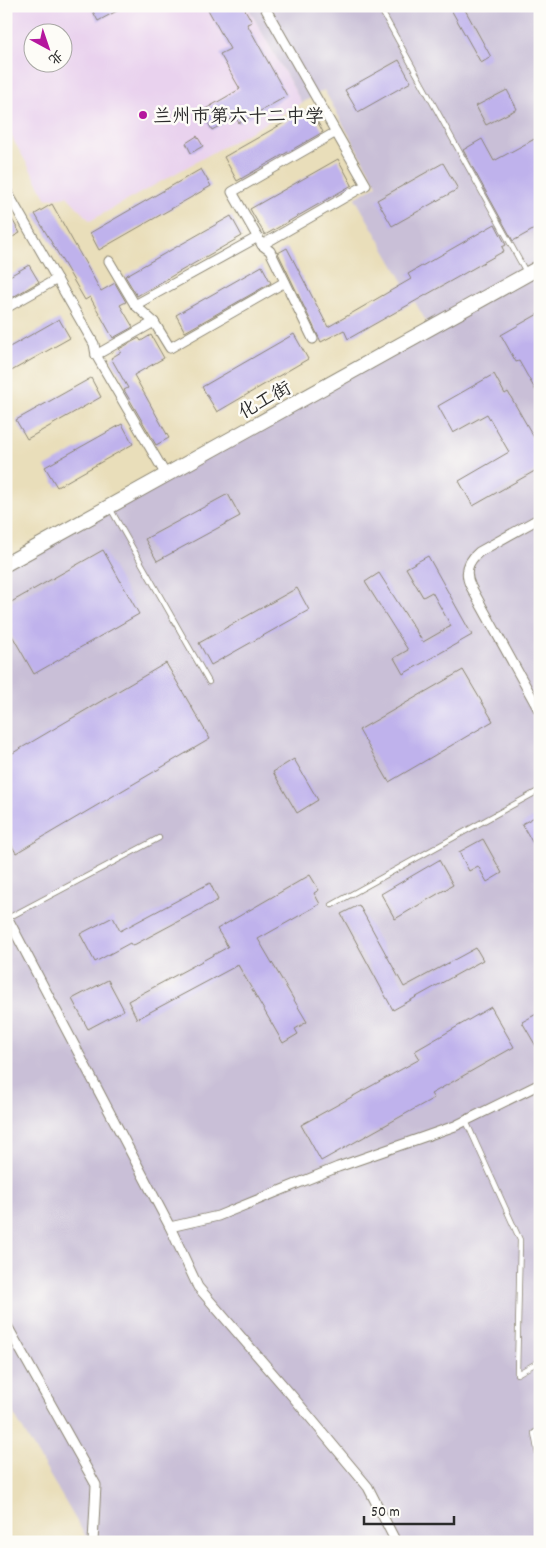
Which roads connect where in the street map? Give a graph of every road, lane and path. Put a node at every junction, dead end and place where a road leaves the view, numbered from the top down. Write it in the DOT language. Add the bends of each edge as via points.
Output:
graph roads {
  1 [pos="264,6"];
  2 [pos="379,6"];
  3 [pos="336,132"];
  4 [pos="6,190"];
  5 [pos="260,241"];
  6 [pos="109,261"];
  7 [pos="534,271"];
  8 [pos="57,279"];
  9 [pos="284,282"];
  10 [pos="135,305"];
  11 [pos="6,308"];
  12 [pos="154,322"];
  13 [pos="313,339"];
  14 [pos="96,356"];
  15 [pos="166,475"];
  16 [pos="109,507"];
  17 [pos="540,518"];
  18 [pos="6,564"];
  19 [pos="209,682"];
  20 [pos="540,712"];
  21 [pos="540,790"];
  22 [pos="159,838"];
  23 [pos="332,905"];
  24 [pos="7,916"];
  25 [pos="540,1084"];
  26 [pos="466,1121"];
  27 [pos="170,1228"];
  28 [pos="6,1324"];
  29 [pos="540,1361"];
  30 [pos="540,1430"];
  31 [pos="540,1465"];
  32 [pos="94,1542"];
  33 [pos="396,1542"];
  1 -- 3 [label="street"];
  2 -- 7 [label="lane"];
  3 -- 5 [label="street" via="232,192"];
  3 -- 5 [label="street" via="366,185"];
  4 -- 8 [label="street"];
  5 -- 9 [label="street" via="270,251"];
  5 -- 10 [label="street"];
  6 -- 10 [label="street"];
  7 -- 15 [label="street, 化工街"];
  8 -- 11 [label="street"];
  8 -- 14 [label="street" via="94,344"];
  9 -- 12 [label="street" via="170,348"];
  9 -- 13 [label="street"];
  10 -- 12 [label="street"];
  12 -- 14 [label="street"];
  14 -- 15 [label="street"];
  15 -- 16 [label="street, 化工街"];
  16 -- 18 [label="street, 化工街"];
  16 -- 19 [label="lane"];
  17 -- 20 [label="street" via="479,552 472,558 466,572 471,587"];
  21 -- 23 [label="lane"];
  22 -- 24 [label="lane"];
  24 -- 27 [label="street"];
  25 -- 26 [label="street"];
  26 -- 27 [label="street" via="338,1167 218,1216"];
  26 -- 29 [label="lane" via="520,1240 517,1374"];
  27 -- 33 [label="street" via="198,1287 368,1487"];
  28 -- 32 [label="street" via="96,1485"];
  30 -- 31 [label="lane" via="534,1433"];
}
